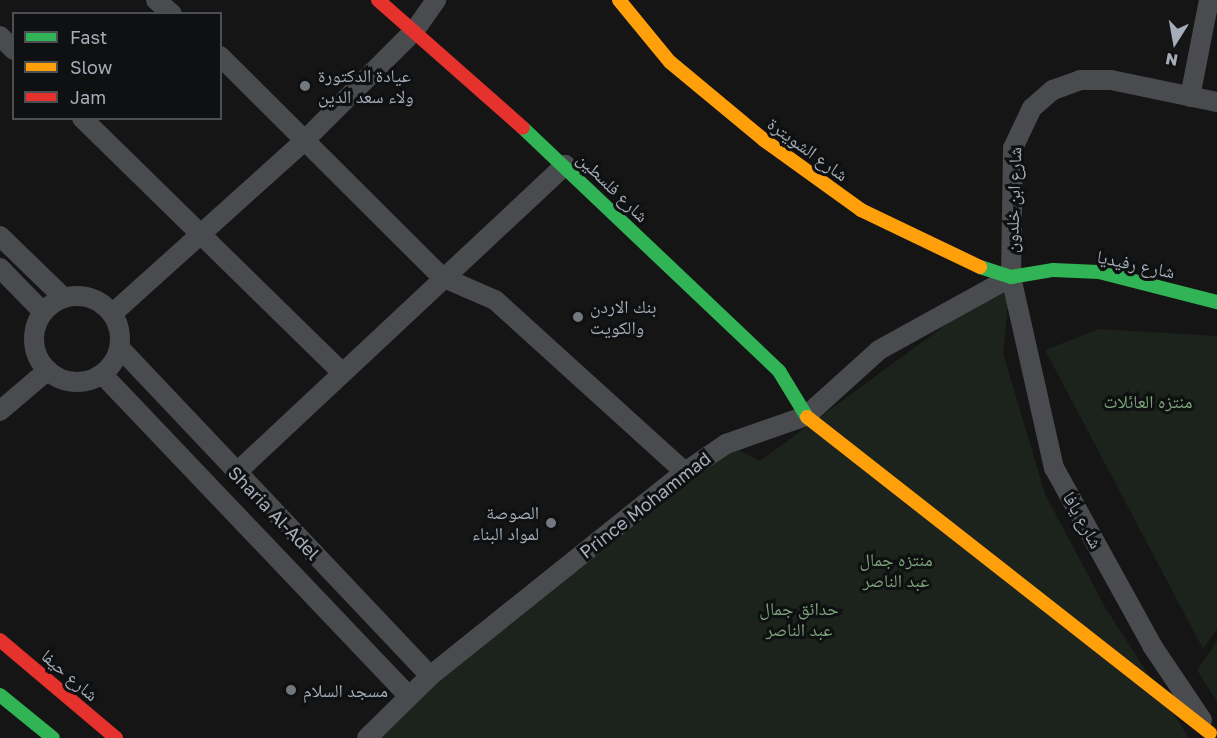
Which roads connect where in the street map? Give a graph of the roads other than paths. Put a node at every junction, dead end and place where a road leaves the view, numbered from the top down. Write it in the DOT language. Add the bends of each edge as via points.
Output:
graph roads {
  1 [pos="156,0"];
  2 [pos="378,0"];
  3 [pos="436,0"];
  4 [pos="619,0"];
  5 [pos="1209,0"];
  6 [pos="170,12"];
  7 [pos="415,30"];
  8 [pos="0,36"];
  9 [pos="12,48"];
  10 [pos="222,58"];
  11 [pos="1190,97"];
  12 [pos="1217,102"];
  13 [pos="84,120"];
  14 [pos="302,143"];
  15 [pos="565,165"];
  16 [pos="200,235"];
  17 [pos="0,236"];
  18 [pos="0,268"];
  19 [pos="442,277"];
  20 [pos="1011,277"];
  21 [pos="63,297"];
  22 [pos="1217,302"];
  23 [pos="43,312"];
  24 [pos="112,314"];
  25 [pos="120,348"];
  26 [pos="48,370"];
  27 [pos="342,373"];
  28 [pos="102,374"];
  29 [pos="0,411"];
  30 [pos="806,416"];
  31 [pos="685,472"];
  32 [pos="236,473"];
  33 [pos="0,640"];
  34 [pos="430,676"];
  35 [pos="0,695"];
  36 [pos="409,696"];
  37 [pos="1213,735"];
  38 [pos="53,738"];
  39 [pos="116,738"];
  40 [pos="367,738"];
  1 -- 6 [label="street"];
  2 -- 7 [label="street, شارع فلسطين"];
  3 -- 7 [label="street"];
  4 -- 20 [label="street, شارع الشويترة" via="670,62 764,140 861,210 958,260"];
  5 -- 11 [label="street"];
  7 -- 14 [label="street"];
  7 -- 15 [label="street, شارع فلسطين"];
  8 -- 9 [label="street"];
  10 -- 14 [label="street" via="266,95"];
  11 -- 12 [label="street, شارع ابن خلدون"];
  11 -- 20 [label="street, شارع ابن خلدون" via="1094,79 1066,84 1042,98 1023,120 1013,148"];
  13 -- 16 [label="street"];
  14 -- 16 [label="street"];
  14 -- 19 [label="street"];
  15 -- 19 [label="street"];
  15 -- 30 [label="street, شارع فلسطين" via="779,371"];
  16 -- 24 [label="street"];
  16 -- 27 [label="street"];
  17 -- 21 [label="street"];
  18 -- 23 [label="street"];
  19 -- 27 [label="street"];
  19 -- 31 [label="street" via="495,300"];
  20 -- 22 [label="street, شارع رفيديا" via="1053,270 1099,272"];
  20 -- 30 [label="street, Prince Mohammad" via="879,350"];
  20 -- 37 [label="street, شارع يافا" via="1054,468 1153,647"];
  21 -- 23 [label="street"];
  21 -- 24 [label="street" via="97,301"];
  23 -- 26 [label="street" via="35,338"];
  24 -- 25 [label="street"];
  25 -- 28 [label="street"];
  25 -- 32 [label="street, Sharia Al-Adel"];
  26 -- 28 [label="street" via="81,382"];
  26 -- 29 [label="street"];
  27 -- 32 [label="street"];
  28 -- 36 [label="street, Sharia Al-Adel"];
  30 -- 31 [label="street, Prince Mohammad" via="726,444"];
  30 -- 37 [label="street"];
  31 -- 34 [label="street, Prince Mohammad"];
  32 -- 34 [label="street, Sharia Al-Adel"];
  33 -- 39 [label="street, شارع حيفا"];
  34 -- 36 [label="street, Prince Mohammad"];
  35 -- 38 [label="street"];
  36 -- 40 [label="street, Prince Mohammad"];
}
